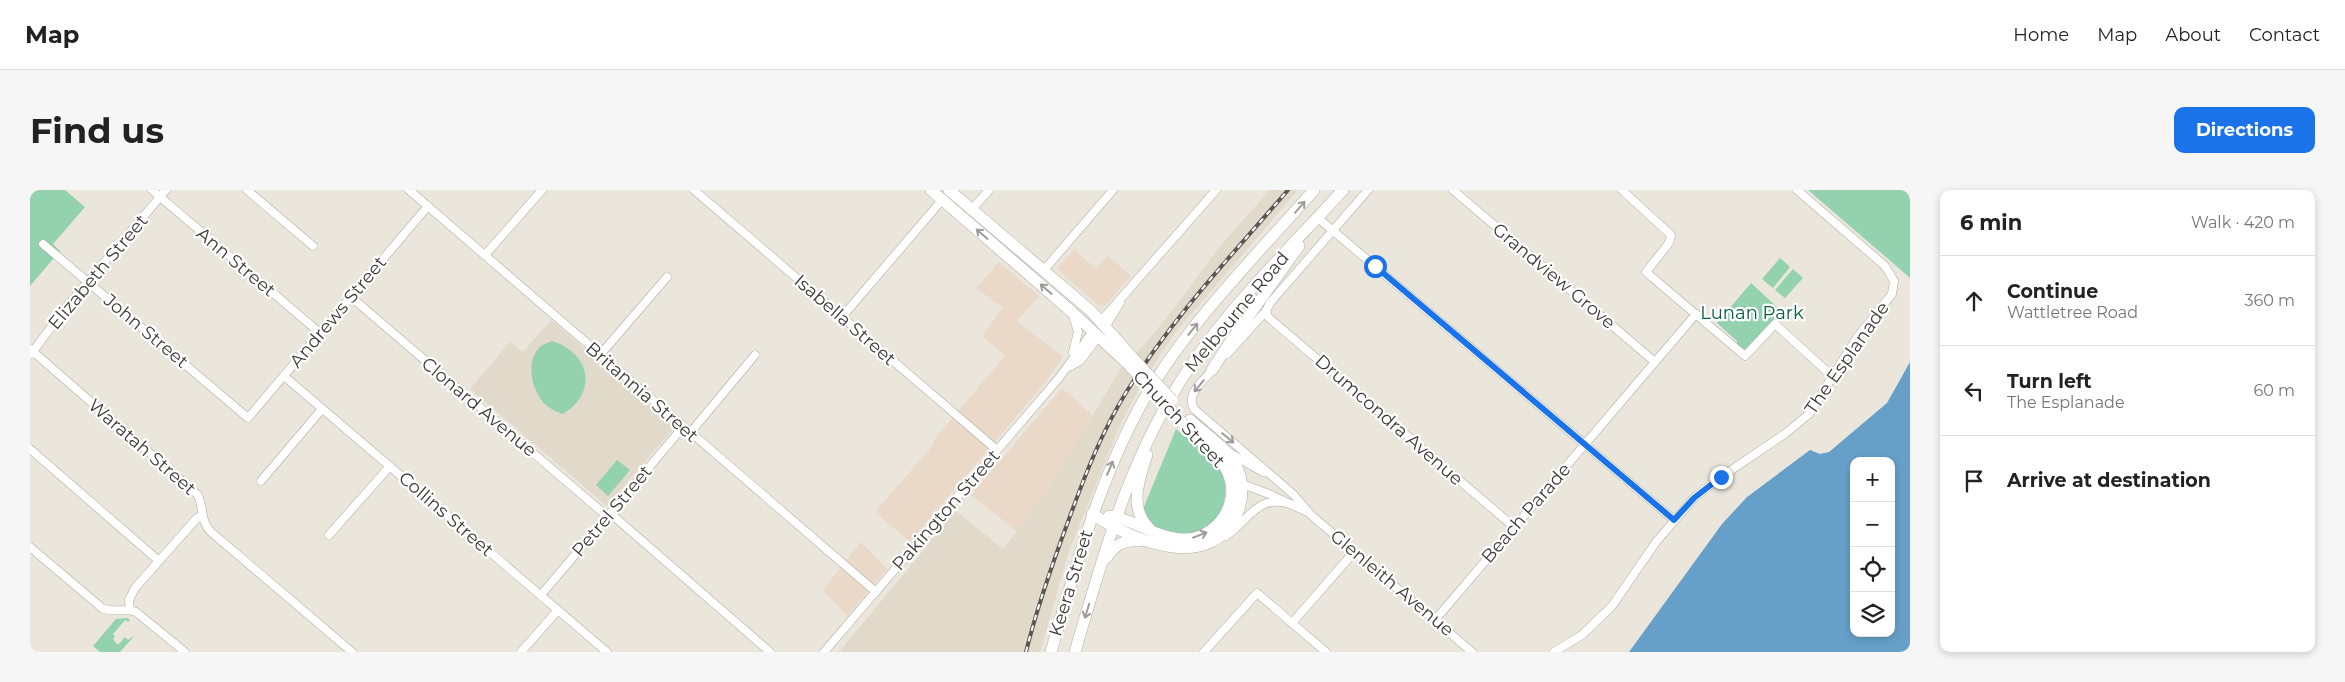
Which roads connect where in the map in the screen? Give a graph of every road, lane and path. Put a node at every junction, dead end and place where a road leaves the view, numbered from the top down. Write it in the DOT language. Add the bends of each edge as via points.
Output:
graph roads {
  1 [pos="152,190"];
  2 [pos="166,190"];
  3 [pos="248,190"];
  4 [pos="409,190"];
  5 [pos="542,190"];
  6 [pos="694,190"];
  7 [pos="931,190"];
  8 [pos="989,190"];
  9 [pos="1112,190"];
  10 [pos="1216,190"];
  11 [pos="1314,190"];
  12 [pos="1343,190"];
  13 [pos="1368,190"];
  14 [pos="1453,190"];
  15 [pos="1622,190"];
  16 [pos="1797,190"];
  17 [pos="946,195"];
  18 [pos="160,197"];
  19 [pos="428,206"];
  20 [pos="972,209"];
  21 [pos="1318,218"];
  22 [pos="1332,230"];
  23 [pos="43,244"];
  24 [pos="313,246"];
  25 [pos="485,255"];
  26 [pos="1044,270"];
  27 [pos="666,277"];
  28 [pos="88,281"];
  29 [pos="351,297"];
  30 [pos="1266,311"];
  31 [pos="1072,312"];
  32 [pos="1696,314"];
  33 [pos="842,317"];
  34 [pos="1104,324"];
  35 [pos="320,333"];
  36 [pos="1096,334"];
  37 [pos="31,352"];
  38 [pos="600,355"];
  39 [pos="755,355"];
  40 [pos="1130,360"];
  41 [pos="1655,362"];
  42 [pos="1068,368"];
  43 [pos="1212,370"];
  44 [pos="284,376"];
  45 [pos="1832,376"];
  46 [pos="322,408"];
  47 [pos="248,418"];
  48 [pos="1158,420"];
  49 [pos="1188,423"];
  50 [pos="683,427"];
  51 [pos="690,433"];
  52 [pos="1210,438"];
  53 [pos="1585,444"];
  54 [pos="30,449"];
  55 [pos="997,450"];
  56 [pos="390,466"];
  57 [pos="1228,473"];
  58 [pos="1274,478"];
  59 [pos="261,481"];
  60 [pos="1242,484"];
  61 [pos="1269,494"];
  62 [pos="1291,504"];
  63 [pos="1259,506"];
  64 [pos="1092,514"];
  65 [pos="609,515"];
  66 [pos="1311,515"];
  67 [pos="202,516"];
  68 [pos="1674,520"];
  69 [pos="1114,522"];
  70 [pos="1514,527"];
  71 [pos="1153,531"];
  72 [pos="329,535"];
  73 [pos="1161,545"];
  74 [pos="30,547"];
  75 [pos="1200,547"];
  76 [pos="1354,552"];
  77 [pos="159,560"];
  78 [pos="1099,571"];
  79 [pos="876,592"];
  80 [pos="541,595"];
  81 [pos="130,610"];
  82 [pos="558,610"];
  83 [pos="1435,620"];
  84 [pos="1292,623"];
  85 [pos="186,652"];
  86 [pos="352,652"];
  87 [pos="521,652"];
  88 [pos="607,652"];
  89 [pos="770,652"];
  90 [pos="824,652"];
  91 [pos="1051,652"];
  92 [pos="1075,652"];
  93 [pos="1204,652"];
  94 [pos="1326,652"];
  95 [pos="1472,652"];
  96 [pos="1554,652"];
  1 -- 18 [label="street, Ann Street"];
  2 -- 18 [label="street, Elizabeth Street"];
  3 -- 24 [label="street"];
  4 -- 19 [label="street, Britannia Street"];
  5 -- 25 [label="street"];
  6 -- 33 [label="street, Isabella Street"];
  7 -- 17 [label="highway, Church Street"];
  8 -- 20 [label="street"];
  9 -- 26 [label="street"];
  10 -- 34 [label="street"];
  64 -- 11 [label="highway, Melbourne Road, one-way" via="1124,437 1171,358"];
  12 -- 21 [label="highway, Melbourne Road"];
  13 -- 22 [label="street"];
  14 -- 41 [label="street, Grandview Grove"];
  15 -- 32 [label="street" via="1672,235 1670,243 1646,272"];
  16 -- 45 [label="street, The Esplanade" via="1885,266 1894,281 1892,294 1858,336"];
  17 -- 20 [label="highway, Church Street"];
  31 -- 17 [label="highway, Church Street, one-way"];
  17 -- 33 [label="street"];
  18 -- 28 [label="street, Elizabeth Street"];
  18 -- 35 [label="street, Ann Street"];
  19 -- 25 [label="street, Britannia Street"];
  19 -- 29 [label="street, Andrews Street"];
  20 -- 26 [label="highway, Church Street"];
  21 -- 22 [label="street"];
  21 -- 43 [label="highway"];
  21 -- 48 [label="highway, Melbourne Road" via="1207,343"];
  22 -- 30 [label="street"];
  22 -- 53 [label="street"];
  23 -- 28 [label="street, John Street"];
  25 -- 38 [label="street, Britannia Street"];
  26 -- 34 [label="highway, Church Street"];
  27 -- 38 [label="street"];
  28 -- 37 [label="street, Elizabeth Street"];
  28 -- 47 [label="street, John Street"];
  29 -- 35 [label="street, Andrews Street"];
  29 -- 65 [label="street, Clonard Avenue"];
  30 -- 43 [label="street"];
  30 -- 70 [label="street, Drumcondra Avenue" via="1268,317"];
  31 -- 36 [label="highway, Church Street"];
  31 -- 42 [label="street" via="1078,335"];
  32 -- 41 [label="street, Beach Parade"];
  32 -- 45 [label="street" via="1745,356 1776,324"];
  33 -- 55 [label="street, Isabella Street"];
  34 -- 36 [label="highway, Pakington Street"];
  34 -- 40 [label="highway, Church Street"];
  35 -- 44 [label="street, Andrews Street"];
  36 -- 40 [label="highway, Church Street"];
  36 -- 42 [label="street, Pakington Street" via="1080,361"];
  37 -- 67 [label="street, Waratah Street" via="198,495"];
  38 -- 50 [label="street, Britannia Street"];
  39 -- 51 [label="street"];
  40 -- 49 [label="highway, Church Street, bridge"];
  41 -- 53 [label="street, Beach Parade"];
  42 -- 55 [label="street, Pakington Street"];
  43 -- 58 [label="street, Glenleith Avenue, one-way" via="1193,393 1192,406"];
  44 -- 46 [label="street, Collins Street"];
  44 -- 47 [label="street, Andrews Street"];
  45 -- 68 [label="street, The Esplanade" via="1804,420 1707,487"];
  46 -- 56 [label="street, Collins Street"];
  46 -- 59 [label="street"];
  48 -- 69 [label="highway, Melbourne Road" via="1129,479"];
  48 -- 71 [label="highway" via="1136,493 1143,520"];
  49 -- 52 [label="highway, Church Street"];
  49 -- 57 [label="highway, Church Street"];
  50 -- 51 [label="street, Britannia Street"];
  50 -- 65 [label="street, Petrel Street"];
  51 -- 79 [label="street, Britannia Street"];
  52 -- 58 [label="street, Glenleith Avenue"];
  52 -- 60 [label="highway, Church Street" via="1234,460"];
  53 -- 68 [label="street"];
  53 -- 70 [label="street, Beach Parade"];
  54 -- 77 [label="street"];
  55 -- 79 [label="street, Pakington Street"];
  56 -- 72 [label="street"];
  56 -- 80 [label="street, Collins Street"];
  57 -- 60 [label="highway, Glenleith Avenue"];
  71 -- 57 [label="highway, Church Street, one-way" via="1183,539 1197,537 1216,526 1231,500"];
  58 -- 61 [label="street"];
  58 -- 66 [label="street, Glenleith Avenue"];
  60 -- 61 [label="street, Glenleith Avenue"];
  60 -- 75 [label="highway, Church Street" via="1240,507 1233,521 1220,536"];
  61 -- 62 [label="street, Glenleith Avenue"];
  61 -- 63 [label="street"];
  62 -- 63 [label="street" via="1271,501"];
  62 -- 66 [label="street, Glenleith Avenue"];
  63 -- 75 [label="street" via="1230,533"];
  64 -- 69 [label="highway, Church Street"];
  64 -- 91 [label="highway, Keera Street"];
  65 -- 80 [label="street, Petrel Street"];
  65 -- 89 [label="street, Clonard Avenue"];
  66 -- 76 [label="street, Glenleith Avenue"];
  67 -- 77 [label="street"];
  67 -- 86 [label="street, Waratah Street" via="211,532"];
  68 -- 96 [label="street, The Esplanade" via="1600,618 1582,635"];
  69 -- 71 [label="highway, Church Street"];
  69 -- 73 [label="highway, Church Street"];
  69 -- 78 [label="highway, Keera Street"];
  70 -- 83 [label="street, Beach Parade"];
  73 -- 75 [label="highway, Church Street" via="1184,549"];
  73 -- 78 [label="highway" via="1132,540 1122,542 1108,555"];
  74 -- 81 [label="street" via="96,604 108,610"];
  76 -- 83 [label="street, Glenleith Avenue"];
  76 -- 84 [label="street"];
  77 -- 81 [label="street" via="131,593"];
  78 -- 92 [label="highway, Keera Street, one-way"];
  79 -- 90 [label="street, Pakington Street"];
  80 -- 82 [label="street, Collins Street"];
  81 -- 85 [label="street" via="142,615"];
  82 -- 87 [label="street"];
  82 -- 88 [label="street, Collins Street"];
  83 -- 95 [label="street, Glenleith Avenue"];
  84 -- 93 [label="street" via="1257,593"];
  84 -- 94 [label="street"];
}
